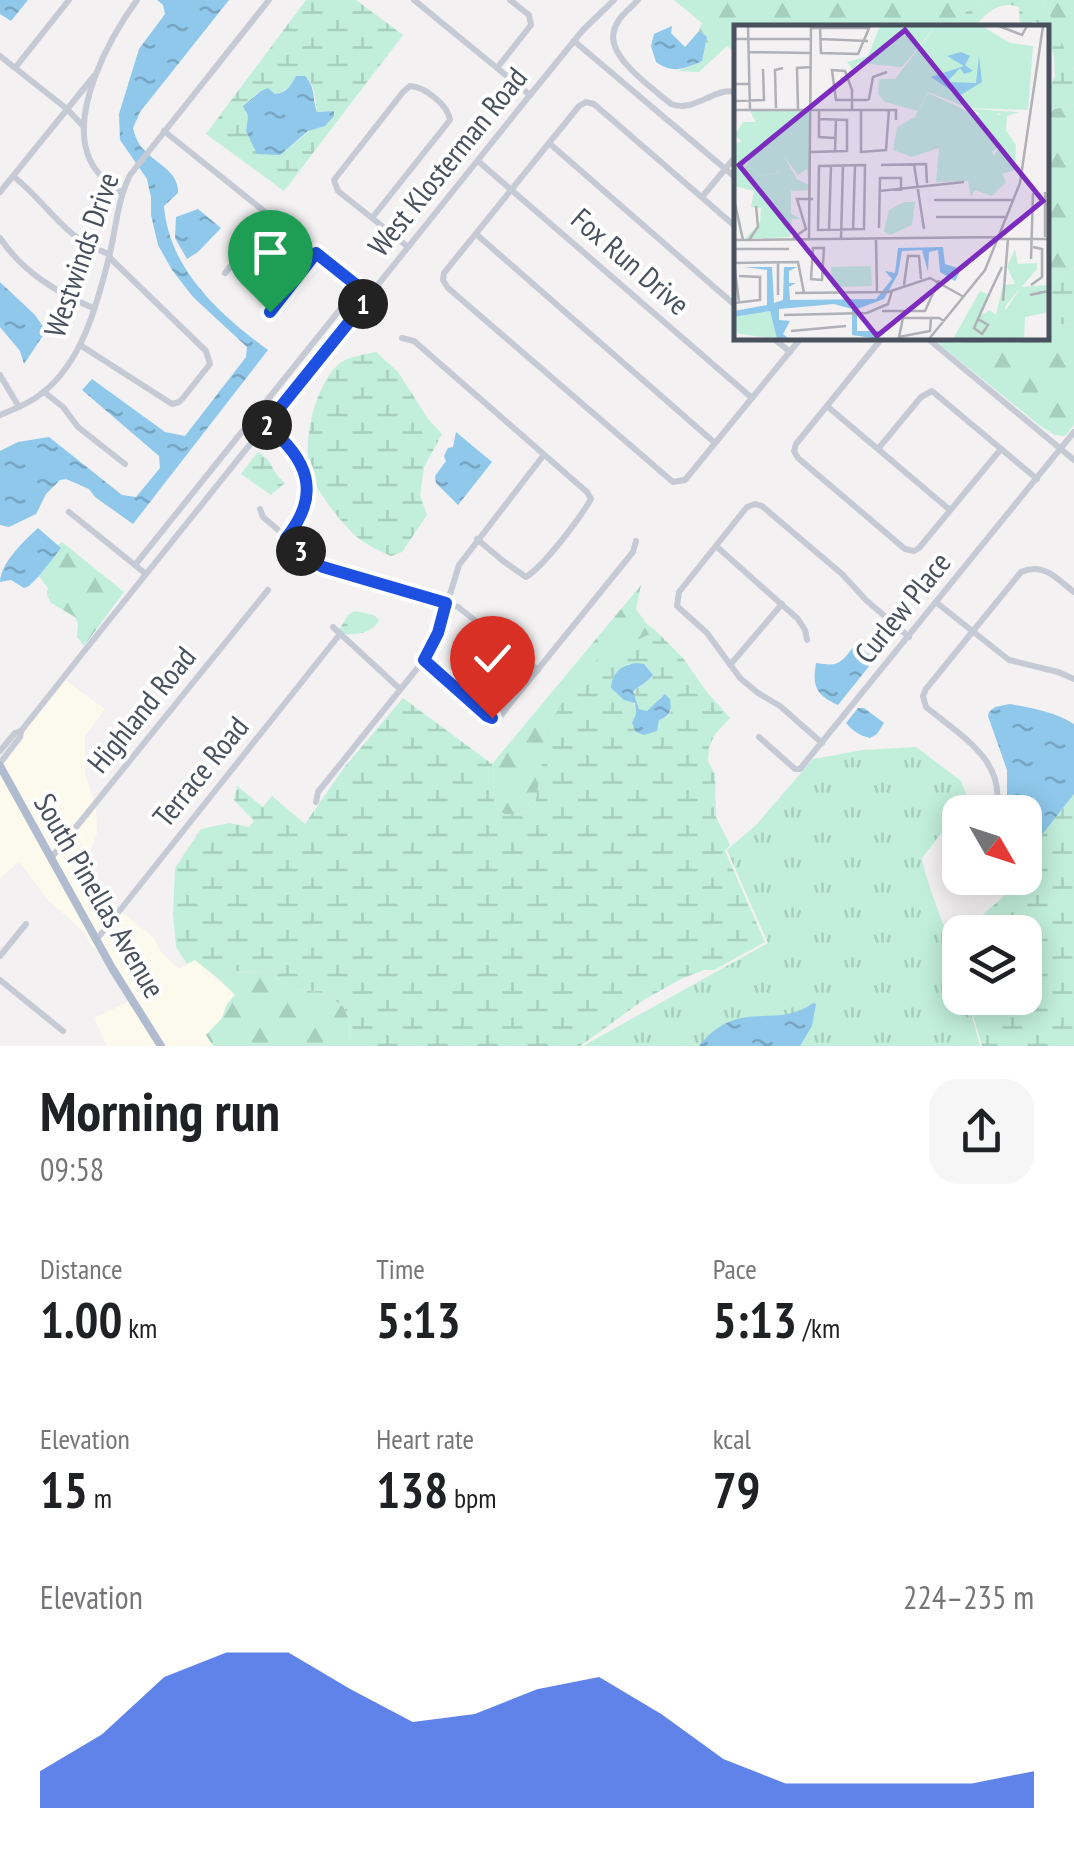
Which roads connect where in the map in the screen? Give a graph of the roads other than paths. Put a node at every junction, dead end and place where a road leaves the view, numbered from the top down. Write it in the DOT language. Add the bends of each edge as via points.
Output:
graph roads {
  1 [pos="69,0"];
  2 [pos="138,0"];
  3 [pos="270,0"];
  4 [pos="414,0"];
  5 [pos="510,0"];
  6 [pos="614,0"];
  7 [pos="638,0"];
  8 [pos="574,41"];
  9 [pos="0,56"];
  10 [pos="15,68"];
  11 [pos="496,68"];
  12 [pos="97,72"];
  13 [pos="734,92"];
  14 [pos="530,96"];
  15 [pos="67,109"];
  16 [pos="84,128"];
  17 [pos="164,132"];
  18 [pos="549,143"];
  19 [pos="734,159"];
  20 [pos="478,161"];
  21 [pos="726,169"];
  22 [pos="13,176"];
  23 [pos="734,176"];
  24 [pos="512,188"];
  25 [pos="0,192"];
  26 [pos="122,193"];
  27 [pos="702,198"];
  28 [pos="270,217"];
  29 [pos="372,218"];
  30 [pos="734,226"];
  31 [pos="476,234"];
  32 [pos="0,238"];
  33 [pos="408,247"];
  34 [pos="316,253"];
  35 [pos="109,255"];
  36 [pos="225,273"];
  37 [pos="358,287"];
  38 [pos="370,296"];
  39 [pos="734,304"];
  40 [pos="94,308"];
  41 [pos="270,312"];
  42 [pos="402,338"];
  43 [pos="775,340"];
  44 [pos="799,340"];
  45 [pos="880,340"];
  46 [pos="929,340"];
  47 [pos="80,345"];
  48 [pos="790,352"];
  49 [pos="0,375"];
  50 [pos="44,392"];
  51 [pos="752,398"];
  52 [pos="828,406"];
  53 [pos="19,407"];
  54 [pos="0,415"];
  55 [pos="266,425"];
  56 [pos="1074,432"];
  57 [pos="715,443"];
  58 [pos="878,448"];
  59 [pos="1000,448"];
  60 [pos="1060,449"];
  61 [pos="543,456"];
  62 [pos="1074,460"];
  63 [pos="126,464"];
  64 [pos="1037,478"];
  65 [pos="260,509"];
  66 [pos="950,510"];
  67 [pos="69,512"];
  68 [pos="286,538"];
  69 [pos="477,539"];
  70 [pos="636,541"];
  71 [pos="716,546"];
  72 [pos="135,565"];
  73 [pos="146,574"];
  74 [pos="268,590"];
  75 [pos="1074,592"];
  76 [pos="446,603"];
  77 [pos="937,603"];
  78 [pos="782,604"];
  79 [pos="332,627"];
  80 [pos="973,632"];
  81 [pos="340,634"];
  82 [pos="909,636"];
  83 [pos="807,640"];
  84 [pos="424,660"];
  85 [pos="730,665"];
  86 [pos="538,670"];
  87 [pos="1074,679"];
  88 [pos="400,689"];
  89 [pos="21,731"];
  90 [pos="758,736"];
  91 [pos="822,743"];
  92 [pos="0,751"];
  93 [pos="0,765"];
  94 [pos="998,795"];
  95 [pos="316,802"];
  96 [pos="51,858"];
  97 [pos="26,924"];
  98 [pos="96,939"];
  99 [pos="0,956"];
  100 [pos="0,980"];
  101 [pos="63,1031"];
  102 [pos="161,1046"];
  1 -- 10 [label="street"];
  2 -- 12 [label="street"];
  3 -- 17 [label="street, Westwinds Drive"];
  4 -- 11 [label="street"];
  5 -- 11 [label="street" via="529,15 531,26"];
  6 -- 8 [label="street, West Klosterman Road"];
  7 -- 13 [label="street" via="613,32 624,62 678,107"];
  8 -- 14 [label="street, West Klosterman Road"];
  8 -- 21 [label="street"];
  9 -- 10 [label="street"];
  10 -- 15 [label="street"];
  11 -- 14 [label="street"];
  12 -- 15 [label="street"];
  12 -- 16 [label="street"];
  14 -- 20 [label="street, West Klosterman Road"];
  15 -- 16 [label="street"];
  15 -- 22 [label="street"];
  16 -- 26 [label="street" via="92,165"];
  17 -- 26 [label="street, Westwinds Drive"];
  17 -- 28 [label="street"];
  18 -- 24 [label="street"];
  18 -- 27 [label="street" via="581,104 594,104"];
  18 -- 39 [label="street"];
  19 -- 21 [label="street"];
  20 -- 24 [label="street, Fox Run Drive"];
  20 -- 33 [label="street, West Klosterman Road"];
  21 -- 23 [label="street"];
  21 -- 27 [label="street"];
  22 -- 25 [label="street"];
  22 -- 35 [label="street" via="67,232"];
  24 -- 31 [label="street"];
  24 -- 51 [label="street, Fox Run Drive"];
  26 -- 35 [label="street, Westwinds Drive"];
  27 -- 30 [label="street"];
  28 -- 34 [label="street"];
  28 -- 36 [label="street"];
  29 -- 29 [label="street" via="450,120 448,110 419,86 403,92 336,176 336,188"];
  29 -- 33 [label="street"];
  31 -- 57 [label="street"];
  31 -- 57 [label="street" via="444,273 448,288 670,481 685,480"];
  32 -- 40 [label="street" via="38,278"];
  33 -- 38 [label="street, West Klosterman Road"];
  34 -- 37 [label="street"];
  34 -- 41 [label="street"];
  35 -- 40 [label="street, Westwinds Drive"];
  35 -- 47 [label="street" via="206,351 210,364 172,404"];
  37 -- 38 [label="street"];
  37 -- 72 [label="street"];
  38 -- 55 [label="street, West Klosterman Road"];
  40 -- 47 [label="street, Westwinds Drive"];
  42 -- 61 [label="street" via="414,340"];
  43 -- 48 [label="street"];
  44 -- 48 [label="street"];
  45 -- 52 [label="street"];
  46 -- 60 [label="street"];
  47 -- 50 [label="street, Westwinds Drive"];
  48 -- 51 [label="street"];
  49 -- 53 [label="street"];
  50 -- 53 [label="street, Westwinds Drive"];
  50 -- 63 [label="street"];
  51 -- 57 [label="street"];
  52 -- 58 [label="street"];
  52 -- 66 [label="street" via="794,451 904,549 919,548"];
  53 -- 54 [label="street, Westwinds Drive"];
  55 -- 68 [label="street" via="294,449 305,478 302,512"];
  55 -- 73 [label="street, West Klosterman Road"];
  56 -- 60 [label="street, Curlew Place"];
  58 -- 59 [label="street" via="929,392"];
  58 -- 66 [label="street"];
  59 -- 64 [label="street"];
  59 -- 66 [label="street"];
  60 -- 62 [label="street"];
  60 -- 64 [label="street, Curlew Place"];
  61 -- 69 [label="street"];
  61 -- 69 [label="street" via="587,492 588,504 526,577"];
  64 -- 77 [label="street, Curlew Place"];
  65 -- 68 [label="street"];
  67 -- 72 [label="street"];
  68 -- 76 [label="street" via="323,567"];
  69 -- 76 [label="street"];
  70 -- 86 [label="street"];
  71 -- 78 [label="street"];
  71 -- 82 [label="street" via="748,507 762,506"];
  71 -- 85 [label="street" via="678,592 677,606"];
  72 -- 73 [label="street"];
  73 -- 89 [label="street, West Klosterman Road"];
  74 -- 96 [label="street, Highland Road"];
  75 -- 80 [label="street" via="1044,569 1022,572"];
  76 -- 84 [label="street"];
  76 -- 86 [label="street"];
  77 -- 80 [label="street"];
  77 -- 82 [label="street, Curlew Place"];
  78 -- 83 [label="street" via="801,622"];
  78 -- 85 [label="street"];
  79 -- 81 [label="street"];
  80 -- 87 [label="street" via="1009,660"];
  80 -- 94 [label="street" via="926,689 924,703 986,758"];
  81 -- 88 [label="street"];
  81 -- 98 [label="street, Terrace Road"];
  82 -- 91 [label="street, Curlew Place"];
  84 -- 86 [label="street" via="490,718 502,714"];
  84 -- 88 [label="street"];
  85 -- 91 [label="street"];
  88 -- 95 [label="street"];
  89 -- 92 [label="street, West Klosterman Road"];
  89 -- 93 [label="street, West Klosterman Road"];
  90 -- 91 [label="street, Curlew Place" via="798,770"];
  93 -- 96 [label="main road, South Pinellas Avenue"];
  96 -- 98 [label="main road, South Pinellas Avenue"];
  97 -- 99 [label="street"];
  98 -- 102 [label="main road, South Pinellas Avenue"];
  100 -- 101 [label="street"];
}
